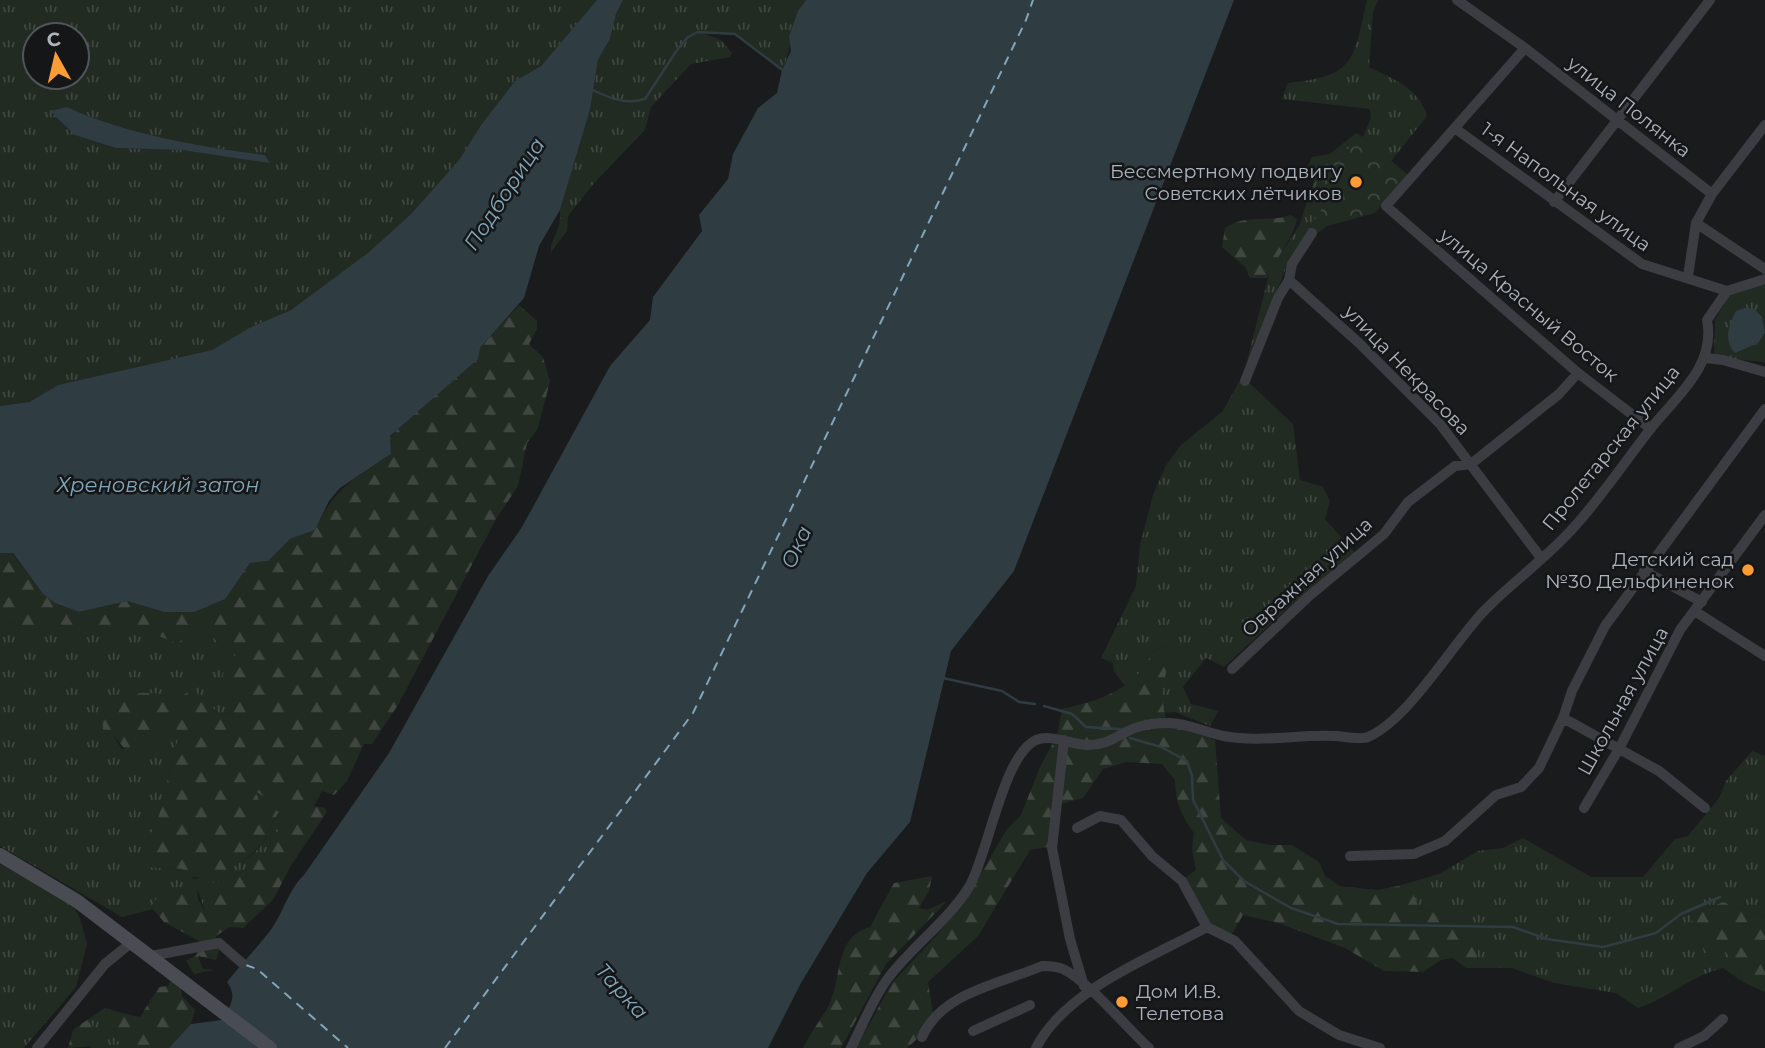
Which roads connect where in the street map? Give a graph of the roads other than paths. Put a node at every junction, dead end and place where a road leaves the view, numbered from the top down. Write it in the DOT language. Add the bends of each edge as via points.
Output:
graph roads {
  1 [pos="1457,0"];
  2 [pos="1710,0"];
  3 [pos="1525,48"];
  4 [pos="1619,121"];
  5 [pos="1765,125"];
  6 [pos="1456,129"];
  7 [pos="1712,194"];
  8 [pos="1554,202"];
  9 [pos="1696,223"];
  10 [pos="1312,233"];
  11 [pos="1765,269"];
  12 [pos="1688,276"];
  13 [pos="1765,279"];
  14 [pos="1289,280"];
  15 [pos="1727,290"];
  16 [pos="1706,358"];
  17 [pos="1765,372"];
  18 [pos="1578,373"];
  19 [pos="1245,382"];
  20 [pos="1765,409"];
  21 [pos="1651,429"];
  22 [pos="1471,464"];
  23 [pos="1765,515"];
  24 [pos="1541,558"];
  25 [pos="1644,571"];
  26 [pos="1702,602"];
  27 [pos="1696,612"];
  28 [pos="1765,656"];
  29 [pos="1232,669"];
  30 [pos="1563,718"];
  31 [pos="1064,740"];
  32 [pos="1620,747"];
  33 [pos="1584,808"];
  34 [pos="1706,808"];
  35 [pos="1077,828"];
  36 [pos="0,855"];
  37 [pos="1350,856"];
  38 [pos="1207,927"];
  39 [pos="132,942"];
  40 [pos="151,956"];
  41 [pos="242,963"];
  42 [pos="1086,988"];
  43 [pos="1030,1005"];
  44 [pos="1723,1019"];
  45 [pos="973,1031"];
  46 [pos="922,1037"];
  47 [pos="37,1048"];
  48 [pos="270,1048"];
  49 [pos="850,1048"];
  50 [pos="1036,1048"];
  51 [pos="1149,1048"];
  52 [pos="1380,1048"];
  53 [pos="1679,1048"];
  1 -- 3 [label="street, улица Полянка"];
  2 -- 4 [label="street"];
  3 -- 4 [label="street, улица Полянка"];
  3 -- 6 [label="street"];
  4 -- 7 [label="street, улица Полянка"];
  4 -- 8 [label="street"];
  5 -- 7 [label="street"];
  6 -- 8 [label="street, 1-я Напольная улица"];
  6 -- 18 [label="street, улица Красный Восток" via="1386,206"];
  7 -- 9 [label="street"];
  8 -- 12 [label="street, 1-я Напольная улица" via="1642,264"];
  9 -- 11 [label="street"];
  9 -- 12 [label="street"];
  10 -- 14 [label="street" via="1292,264"];
  12 -- 15 [label="street, 1-я Напольная улица"];
  13 -- 15 [label="street"];
  14 -- 19 [label="street"];
  14 -- 22 [label="street, улица Некрасова" via="1431,415"];
  15 -- 16 [label="street" via="1707,320"];
  16 -- 17 [label="street"];
  16 -- 21 [label="street, Пролетарская улица"];
  18 -- 21 [label="street, улица Красный Восток"];
  18 -- 22 [label="street, Овражная улица" via="1559,394"];
  20 -- 25 [label="street"];
  21 -- 24 [label="street, Пролетарская улица" via="1573,528"];
  22 -- 24 [label="street, улица Некрасова"];
  22 -- 29 [label="street, Овражная улица" via="1455,466 1408,502 1384,534"];
  23 -- 26 [label="street, Школьная улица"];
  24 -- 31 [label="street, Пролетарская улица" via="1483,612 1419,692 1366,738 1226,736 1174,723 1136,727 1119,739 1086,745"];
  25 -- 26 [label="street"];
  25 -- 30 [label="street" via="1605,626"];
  26 -- 27 [label="street, Школьная улица"];
  27 -- 28 [label="street"];
  27 -- 32 [label="street, Школьная улица" via="1653,679"];
  30 -- 32 [label="street"];
  30 -- 37 [label="street" via="1539,768 1521,786 1496,795 1445,841 1414,854"];
  31 -- 42 [label="street" via="1052,848 1070,939"];
  31 -- 49 [label="street, Пролетарская улица" via="1038,739 1018,758 969,887 886,981"];
  32 -- 33 [label="street, Школьная улица"];
  32 -- 34 [label="street"];
  35 -- 38 [label="street" via="1100,816 1121,820 1152,856 1182,881"];
  36 -- 39 [label="main road" via="77,901"];
  38 -- 42 [label="street"];
  38 -- 52 [label="street" via="1235,941 1299,1011 1318,1025"];
  39 -- 40 [label="main road"];
  39 -- 47 [label="street" via="105,964"];
  40 -- 41 [label="street" via="219,943"];
  40 -- 48 [label="main road"];
  42 -- 46 [label="street" via="1064,970 1042,966 966,995 934,1014"];
  42 -- 50 [label="street"];
  42 -- 51 [label="street"];
  43 -- 45 [label="street"];
  44 -- 53 [label="street" via="1704,1036"];
}
